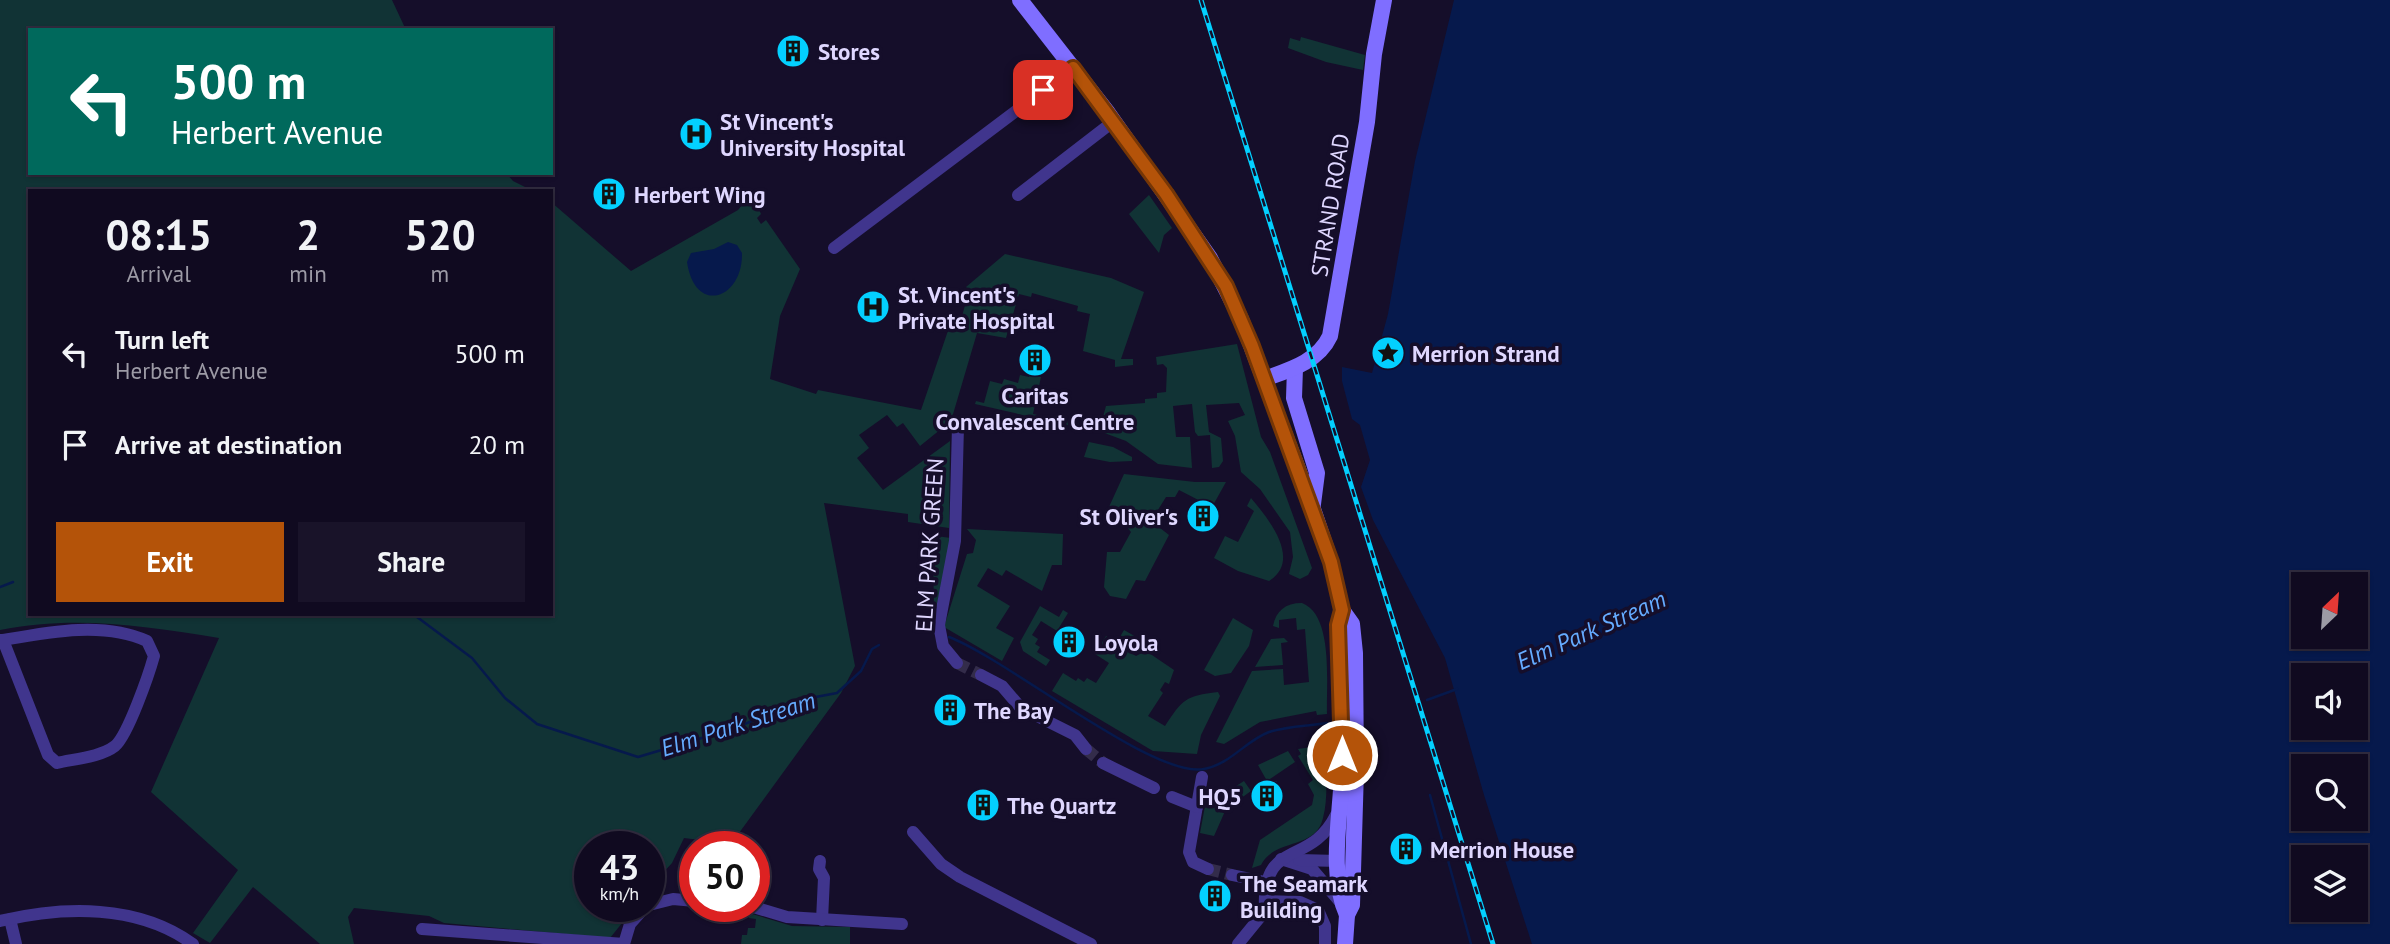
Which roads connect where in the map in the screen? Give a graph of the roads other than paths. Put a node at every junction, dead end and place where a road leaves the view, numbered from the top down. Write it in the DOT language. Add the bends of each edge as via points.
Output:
graph roads {
  1 [pos="1020,0"];
  2 [pos="1384,0"];
  3 [pos="1073,68"];
  4 [pos="1114,121"];
  5 [pos="1018,195"];
  6 [pos="834,248"];
  7 [pos="1295,368"];
  8 [pos="1264,379"];
  9 [pos="958,426"];
  10 [pos="1312,506"];
  11 [pos="1342,610"];
  12 [pos="1,640"];
  13 [pos="957,663"];
  14 [pos="981,675"];
  15 [pos="1020,707"];
  16 [pos="1039,718"];
  17 [pos="1086,749"];
  18 [pos="1103,762"];
  19 [pos="1202,776"];
  20 [pos="1154,788"];
  21 [pos="1172,797"];
  22 [pos="1340,806"];
  23 [pos="1197,807"];
  24 [pos="913,832"];
  25 [pos="1281,859"];
  26 [pos="820,861"];
  27 [pos="1346,861"];
  28 [pos="1208,869"];
  29 [pos="1232,875"];
  30 [pos="1265,882"];
  31 [pos="1265,901"];
  32 [pos="1344,909"];
  33 [pos="770,912"];
  34 [pos="5,920"];
  35 [pos="822,920"];
  36 [pos="632,922"];
  37 [pos="902,924"];
  38 [pos="422,929"];
  39 [pos="16,944"];
  40 [pos="194,944"];
  41 [pos="624,944"];
  42 [pos="1091,944"];
  43 [pos="1238,944"];
  44 [pos="1325,944"];
  45 [pos="1345,944"];
  1 -- 3 [label="main road"];
  2 -- 7 [label="main road, STRAND ROAD" via="1330,336 1325,346"];
  3 -- 4 [label="main road"];
  3 -- 6 [label="street"];
  4 -- 5 [label="street"];
  4 -- 8 [label="main road" via="1210,258"];
  7 -- 8 [label="main road, STRAND ROAD"];
  7 -- 10 [label="main road" via="1294,398 1317,473"];
  8 -- 10 [label="main road"];
  9 -- 13 [label="street, ELM PARK GREEN" via="955,541 939,625 943,646"];
  10 -- 11 [label="main road"];
  11 -- 22 [label="main road" via="1338,625"];
  11 -- 27 [label="main road" via="1352,624 1355,653"];
  12 -- 12 [label="street" via="48,755 57,763 117,745 154,656 147,642 94,631"];
  14 -- 15 [label="street" via="1002,686"];
  16 -- 17 [label="street" via="1075,735"];
  18 -- 20 [label="street"];
  19 -- 23 [label="street"];
  21 -- 23 [label="street"];
  22 -- 25 [label="street" via="1319,841"];
  22 -- 27 [label="main road"];
  23 -- 28 [label="street" via="1189,852 1193,862"];
  24 -- 42 [label="street" via="941,864 960,877"];
  25 -- 27 [label="street"];
  25 -- 30 [label="street"];
  25 -- 32 [label="street" via="1312,869"];
  26 -- 35 [label="street"];
  27 -- 32 [label="main road"];
  29 -- 30 [label="street"];
  30 -- 31 [label="street"];
  31 -- 43 [label="street" via="1265,911"];
  31 -- 44 [label="street" via="1300,902 1318,910 1325,926"];
  32 -- 45 [label="main road"];
  33 -- 35 [label="street"];
  34 -- 39 [label="street"];
  34 -- 40 [label="street" via="63,911 128,915 156,923"];
  35 -- 37 [label="street" via="889,918"];
  36 -- 41 [label="street"];
  38 -- 41 [label="street"];
}
